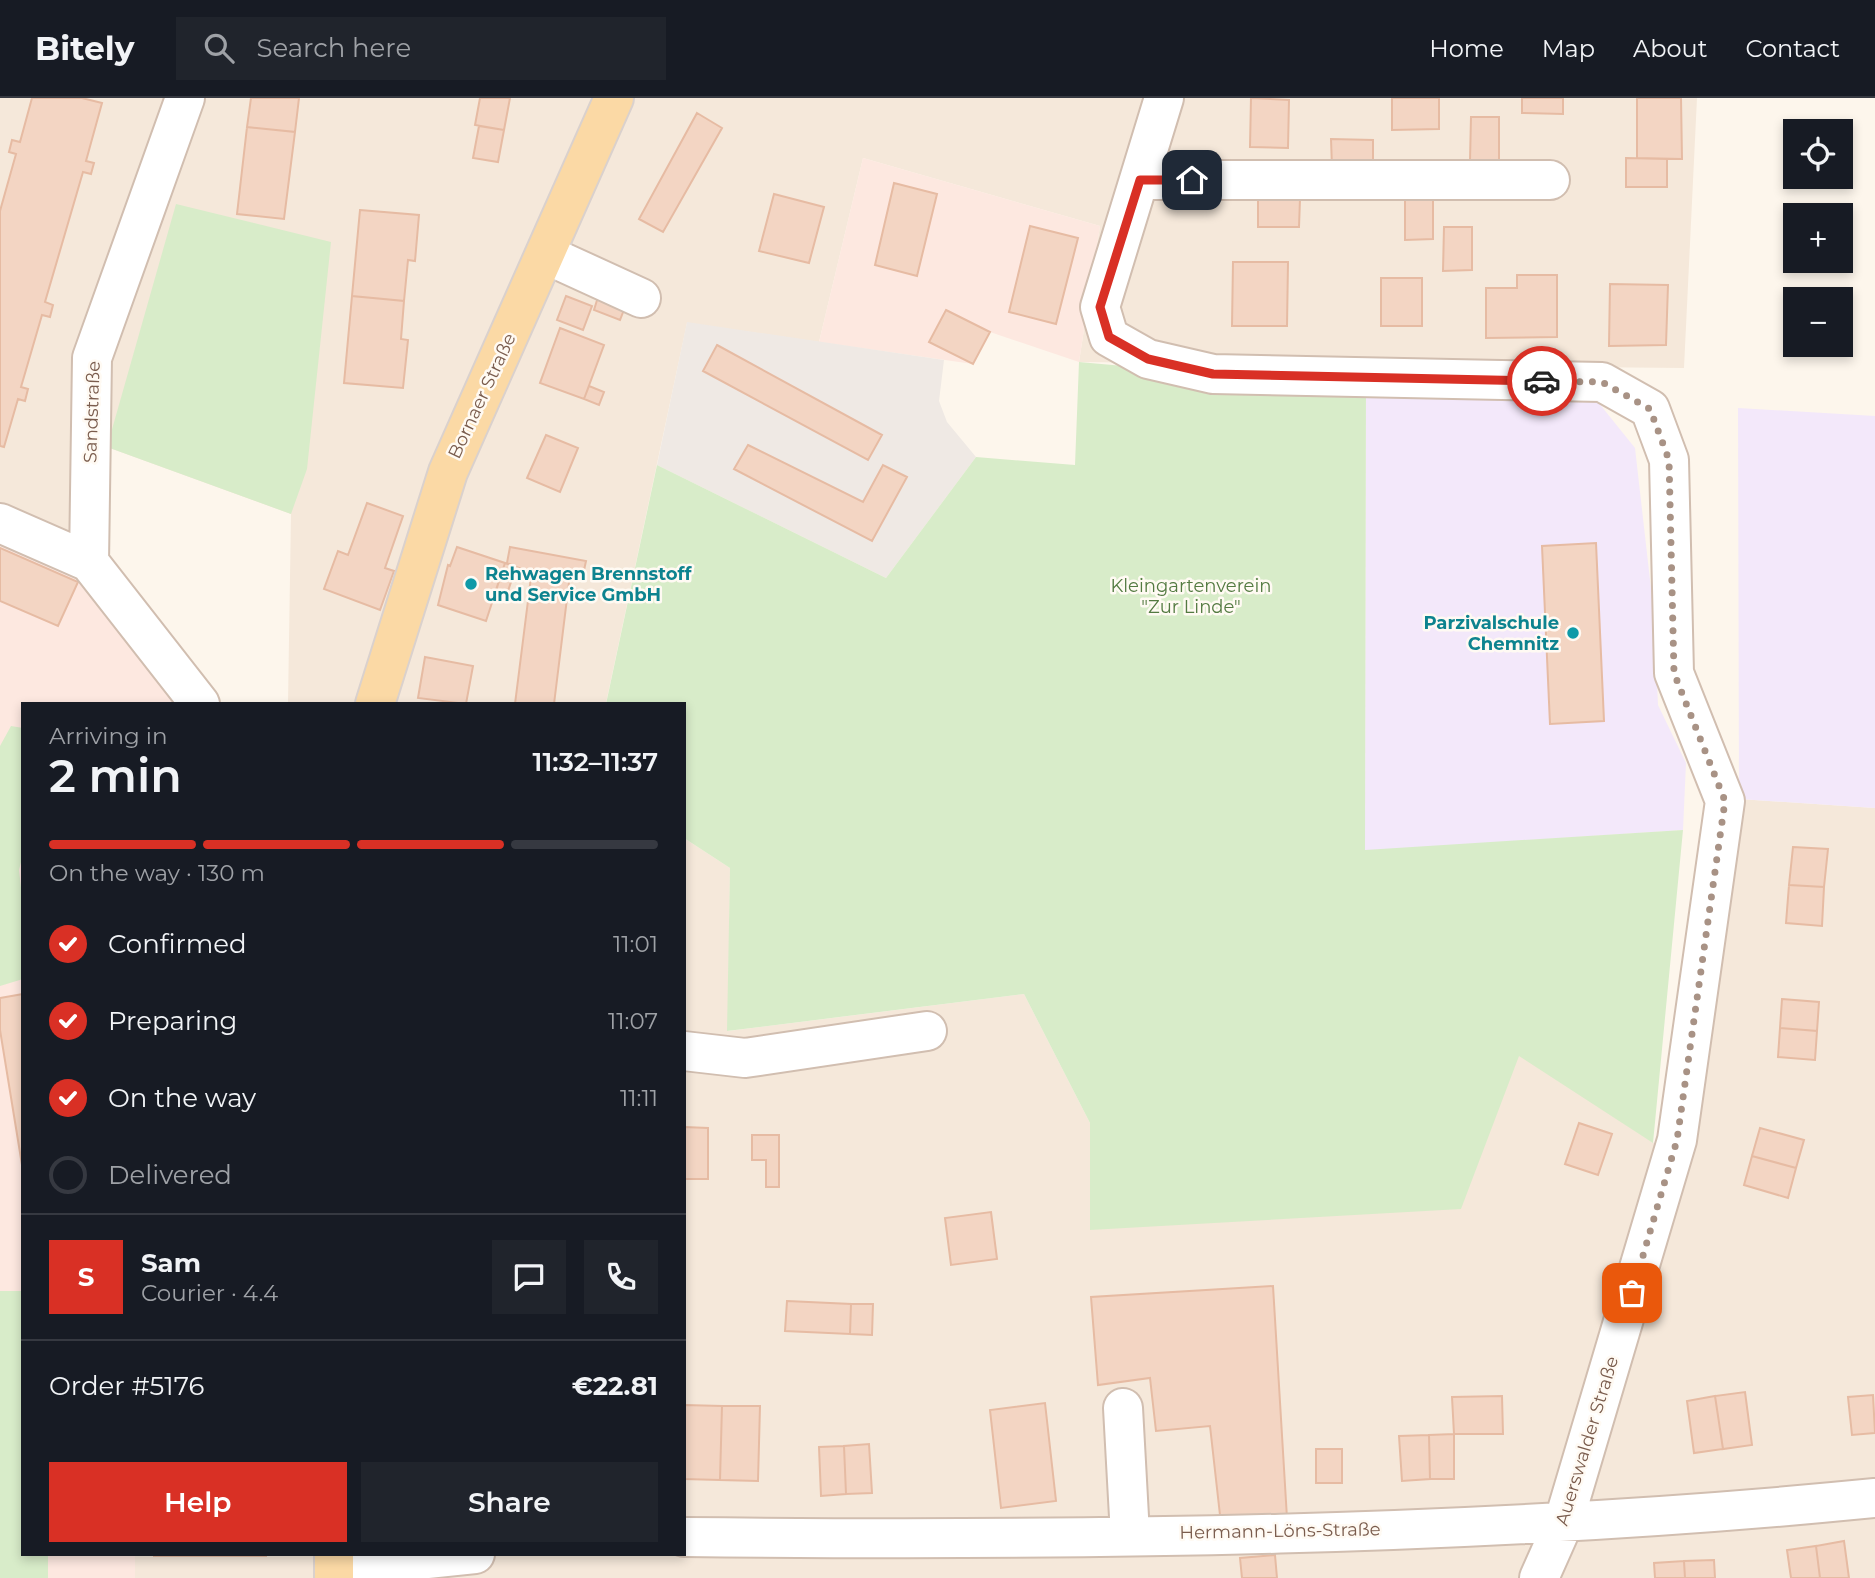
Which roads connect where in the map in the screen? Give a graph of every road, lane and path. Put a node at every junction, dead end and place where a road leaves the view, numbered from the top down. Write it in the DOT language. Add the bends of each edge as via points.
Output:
graph roads {
  1 [pos="614,98"];
  2 [pos="1164,98"];
  3 [pos="183,99"];
  4 [pos="1140,180"];
  5 [pos="1550,180"];
  6 [pos="547,255"];
  7 [pos="641,298"];
  8 [pos="0,523"];
  9 [pos="89,562"];
  10 [pos="198,702"];
  11 [pos="376,702"];
  12 [pos="927,1031"];
  13 [pos="686,1051"];
  14 [pos="1123,1408"];
  15 [pos="1875,1497"];
  16 [pos="1563,1524"];
  17 [pos="1130,1535"];
  18 [pos="686,1537"];
  19 [pos="453,1556"];
  20 [pos="334,1567"];
  21 [pos="1539,1578"];
  1 -- 6 [label="main road, Bornaer Straße"];
  2 -- 4 [label="street, Auerswalder Straße"];
  3 -- 9 [label="street, Sandstraße" via="92,358"];
  4 -- 5 [label="street"];
  4 -- 16 [label="street, Auerswalder Straße" via="1100,307 1109,337 1148,359 1213,374 1602,382 1650,409 1669,460 1674,673 1725,801 1677,1140"];
  6 -- 7 [label="street"];
  6 -- 11 [label="main road, Bornaer Straße" via="448,472"];
  8 -- 9 [label="street"];
  9 -- 10 [label="street"];
  12 -- 13 [label="street" via="745,1058"];
  14 -- 17 [label="street"];
  15 -- 16 [label="street, Hermann-Löns-Straße"];
  16 -- 17 [label="street, Hermann-Löns-Straße"];
  16 -- 21 [label="street, Auerswalder Straße"];
  17 -- 18 [label="street, Hermann-Löns-Straße"];
  19 -- 20 [label="street"];
}
